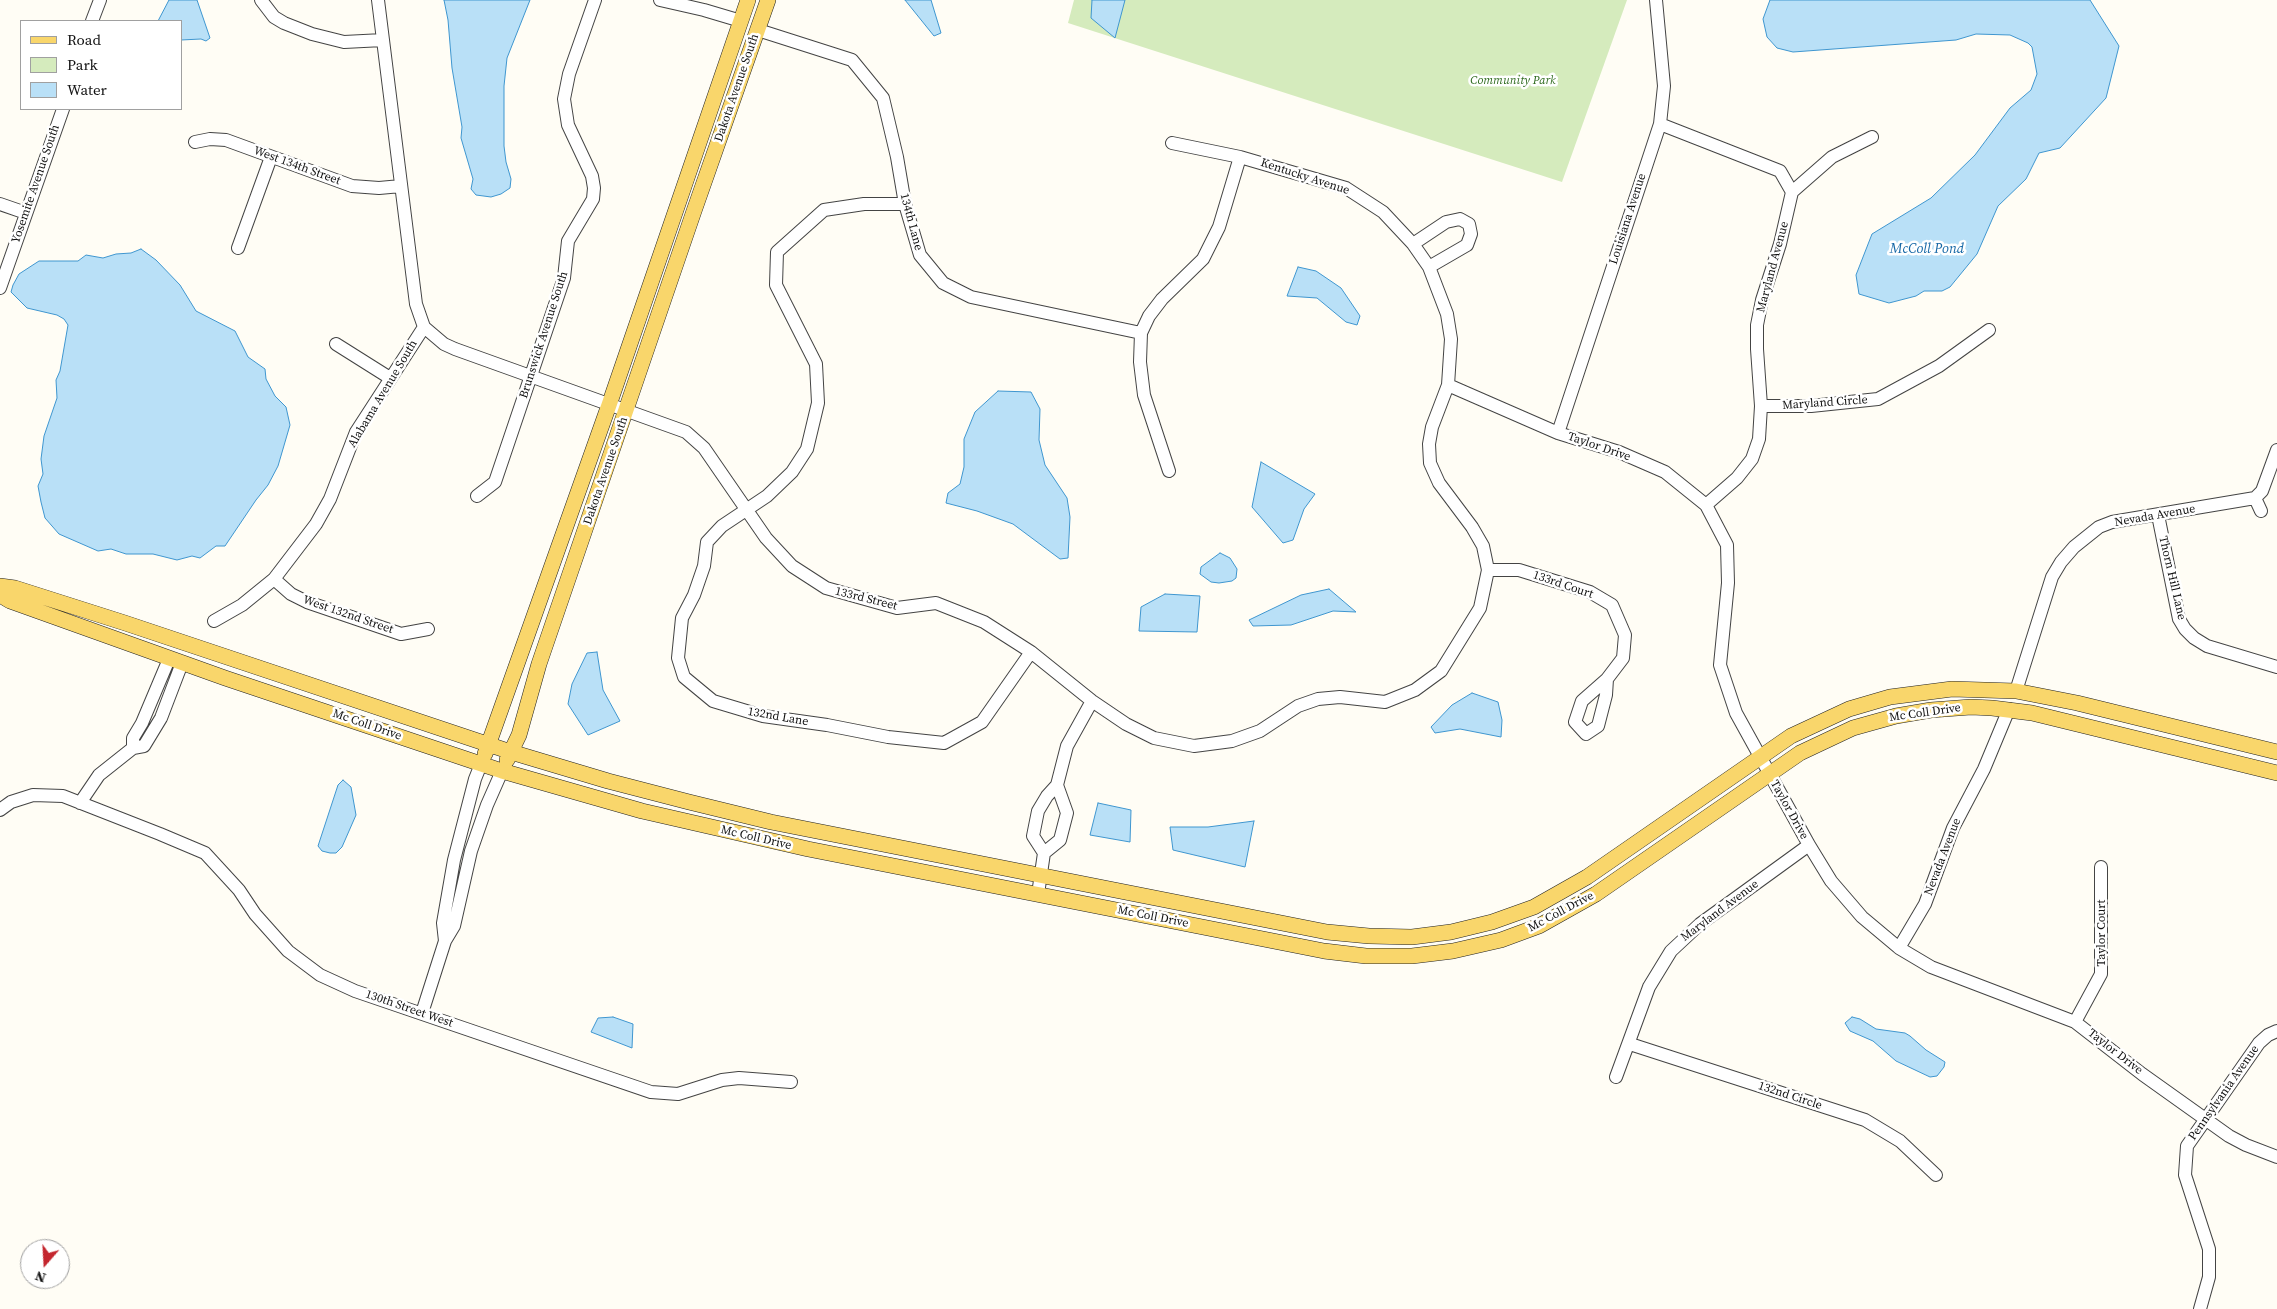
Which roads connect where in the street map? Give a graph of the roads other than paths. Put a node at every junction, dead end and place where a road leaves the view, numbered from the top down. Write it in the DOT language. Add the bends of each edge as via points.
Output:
graph roads {
  1 [pos="100,0"];
  2 [pos="261,0"];
  3 [pos="378,0"];
  4 [pos="595,0"];
  5 [pos="660,0"];
  6 [pos="748,0"];
  7 [pos="768,0"];
  8 [pos="1656,0"];
  9 [pos="92,20"];
  10 [pos="741,21"];
  11 [pos="758,30"];
  12 [pos="383,40"];
  13 [pos="63,110"];
  14 [pos="1660,124"];
  15 [pos="1872,137"];
  16 [pos="196,142"];
  17 [pos="1172,143"];
  18 [pos="272,157"];
  19 [pos="1240,157"];
  20 [pos="400,186"];
  21 [pos="1792,192"];
  22 [pos="0,204"];
  23 [pos="905,204"];
  24 [pos="26,213"];
  25 [pos="1413,244"];
  26 [pos="238,248"];
  27 [pos="1429,267"];
  28 [pos="0,288"];
  29 [pos="424,327"];
  30 [pos="1989,330"];
  31 [pos="1141,333"];
  32 [pos="336,344"];
  33 [pos="531,377"];
  34 [pos="390,378"];
  35 [pos="1448,385"];
  36 [pos="609,405"];
  37 [pos="1761,406"];
  38 [pos="626,412"];
  39 [pos="1558,433"];
  40 [pos="2277,450"];
  41 [pos="1168,471"];
  42 [pos="478,496"];
  43 [pos="2255,498"];
  44 [pos="1706,504"];
  45 [pos="747,510"];
  46 [pos="2261,511"];
  47 [pos="2158,515"];
  48 [pos="1488,570"];
  49 [pos="274,580"];
  50 [pos="0,586"];
  51 [pos="0,595"];
  52 [pos="214,621"];
  53 [pos="428,629"];
  54 [pos="1031,652"];
  55 [pos="175,661"];
  56 [pos="2277,667"];
  57 [pos="1606,679"];
  58 [pos="2016,690"];
  59 [pos="1092,701"];
  60 [pos="2008,710"];
  61 [pos="489,745"];
  62 [pos="510,752"];
  63 [pos="2277,752"];
  64 [pos="1760,756"];
  65 [pos="481,764"];
  66 [pos="502,770"];
  67 [pos="1769,773"];
  68 [pos="2277,773"];
  69 [pos="1057,785"];
  70 [pos="80,803"];
  71 [pos="0,810"];
  72 [pos="1809,845"];
  73 [pos="1044,852"];
  74 [pos="2102,866"];
  75 [pos="1041,874"];
  76 [pos="1038,894"];
  77 [pos="445,941"];
  78 [pos="1899,948"];
  79 [pos="422,1013"];
  80 [pos="2075,1022"];
  81 [pos="2277,1030"];
  82 [pos="1630,1044"];
  83 [pos="1616,1077"];
  84 [pos="792,1082"];
  85 [pos="2205,1118"];
  86 [pos="2277,1157"];
  87 [pos="1936,1175"];
  88 [pos="2200,1309"];
  1 -- 9 [label="street"];
  2 -- 12 [label="street" via="284,24 312,34 344,42"];
  3 -- 12 [label="street, Alabama Avenue South"];
  4 -- 33 [label="street, Brunswick Avenue South" via="569,74 564,99 568,125 592,176 593,199 568,240 564,278"];
  5 -- 10 [label="street"];
  6 -- 10 [label="main road, Dakota Avenue South"];
  7 -- 11 [label="main road, Dakota Avenue South"];
  8 -- 14 [label="street, Louisiana Avenue" via="1664,86"];
  10 -- 36 [label="main road, Dakota Avenue South"];
  11 -- 23 [label="street, 134th Lane" via="852,60 883,98 898,157"];
  11 -- 38 [label="main road, Dakota Avenue South"];
  12 -- 20 [label="street, Alabama Avenue South"];
  13 -- 24 [label="street, Yosemite Avenue South"];
  14 -- 21 [label="street" via="1780,172"];
  14 -- 39 [label="street, Louisiana Avenue"];
  15 -- 21 [label="street" via="1832,157"];
  16 -- 18 [label="street, West 134th Street" via="226,140"];
  17 -- 19 [label="street, Kentucky Avenue"];
  18 -- 20 [label="street, West 134th Street" via="352,186"];
  18 -- 26 [label="street"];
  19 -- 25 [label="street, Kentucky Avenue" via="1346,188 1383,212"];
  19 -- 31 [label="street" via="1220,227 1203,259 1162,299"];
  20 -- 29 [label="street, Alabama Avenue South" via="416,304"];
  21 -- 37 [label="street, Maryland Avenue" via="1758,325"];
  22 -- 24 [label="street"];
  23 -- 31 [label="street, 134th Lane" via="920,255 944,283 971,298"];
  23 -- 45 [label="street, 132nd Lane" via="864,204 824,210 777,252 776,285 816,364 818,403 807,448 792,472"];
  24 -- 28 [label="street, Yosemite Avenue South"];
  25 -- 27 [label="street, Kentucky Avenue"];
  25 -- 27 [label="street" via="1446,222 1460,219 1469,224 1471,234 1466,245"];
  27 -- 35 [label="street, Kentucky Avenue" via="1447,314 1451,339"];
  29 -- 33 [label="street, 133rd Street" via="444,344"];
  29 -- 34 [label="street, Alabama Avenue South"];
  30 -- 37 [label="street, Maryland Circle" via="1939,366 1878,399 1811,406"];
  31 -- 41 [label="street" via="1144,395"];
  32 -- 34 [label="street"];
  33 -- 36 [label="street, 133rd Street"];
  33 -- 42 [label="street, Brunswick Avenue South" via="495,482"];
  34 -- 49 [label="street, Alabama Avenue South" via="356,432 325,512"];
  35 -- 39 [label="street, Taylor Drive"];
  35 -- 48 [label="street, Kentucky Avenue" via="1432,427 1430,462 1439,483 1483,546"];
  36 -- 38 [label="street, 133rd Street"];
  36 -- 61 [label="main road, Dakota Avenue South"];
  37 -- 44 [label="street, Maryland Avenue" via="1759,439 1752,459 1737,478"];
  38 -- 45 [label="street, 133rd Street" via="686,432 704,448"];
  38 -- 62 [label="main road, Dakota Avenue South" via="539,664 519,735"];
  39 -- 44 [label="street, Taylor Drive" via="1619,452 1665,472"];
  40 -- 43 [label="street" via="2262,491"];
  43 -- 46 [label="street"];
  43 -- 47 [label="street, Nevada Avenue"];
  44 -- 64 [label="street, Taylor Drive" via="1728,545 1728,583 1720,665 1736,712"];
  45 -- 54 [label="street, 133rd Street" via="766,538 792,566 826,588 897,608 936,603 984,622"];
  45 -- 54 [label="street, 132nd Lane" via="722,526 707,542 704,566 682,618 678,658 684,677 713,702 763,716 944,743 982,722"];
  47 -- 56 [label="street, Thorn Hill Lane" via="2179,619 2185,629 2207,646"];
  47 -- 58 [label="street, Nevada Avenue" via="2099,527 2061,562 2047,592"];
  48 -- 57 [label="street, 133rd Court" via="1519,570 1590,592 1612,605 1625,635 1623,658"];
  48 -- 59 [label="street, Kentucky Avenue" via="1480,608 1442,671 1415,690 1385,702 1340,697 1318,699 1298,706 1260,731 1232,742 1194,746 1154,738"];
  49 -- 52 [label="street, Alabama Avenue South" via="242,605"];
  49 -- 53 [label="street, West 132nd Street" via="302,600 402,634"];
  50 -- 61 [label="main road, Mc Coll Drive" via="126,623"];
  51 -- 55 [label="main road, Mc Coll Drive"];
  54 -- 59 [label="street, 133rd Street"];
  55 -- 65 [label="main road, Mc Coll Drive"];
  55 -- 70 [label="street" via="133,738 133,748 100,775"];
  58 -- 63 [label="main road, Mc Coll Drive"];
  58 -- 64 [label="main road, Mc Coll Drive" via="1952,689 1890,697 1822,720"];
  59 -- 69 [label="street" via="1067,746"];
  60 -- 67 [label="main road, Mc Coll Drive" via="1937,709 1888,718 1825,740"];
  60 -- 68 [label="main road, Mc Coll Drive" via="2052,717"];
  60 -- 78 [label="street, Nevada Avenue" via="1984,769 1954,828 1925,904"];
  61 -- 62 [label="main road, Mc Coll Drive"];
  61 -- 65 [label="main road, Dakota Avenue South"];
  62 -- 66 [label="main road, Dakota Avenue South"];
  62 -- 75 [label="main road, Mc Coll Drive" via="608,781 771,822"];
  64 -- 67 [label="street, Taylor Drive"];
  64 -- 75 [label="main road, Mc Coll Drive" via="1552,898 1492,922 1451,932 1392,937 1327,932"];
  65 -- 66 [label="main road, Mc Coll Drive"];
  65 -- 77 [label="street, Dakota Avenue South" via="454,860 443,923"];
  66 -- 76 [label="main road, Mc Coll Drive" via="692,823"];
  66 -- 77 [label="street, Dakota Avenue South" via="471,851 454,926"];
  67 -- 72 [label="street, Taylor Drive"];
  67 -- 76 [label="main road, Mc Coll Drive" via="1578,905 1518,934 1453,952 1392,957 1331,952"];
  69 -- 73 [label="street" via="1038,811 1033,836"];
  69 -- 73 [label="street" via="1067,813 1060,840"];
  70 -- 71 [label="street, 130th Street West" via="63,796 33,795"];
  70 -- 79 [label="street, 130th Street West" via="205,853 239,890 273,936 304,966 336,983"];
  72 -- 78 [label="street, Taylor Drive" via="1845,898"];
  72 -- 82 [label="street, Maryland Avenue" via="1700,924 1670,951 1649,987"];
  73 -- 75 [label="street"];
  74 -- 80 [label="street, Taylor Court" via="2101,974"];
  75 -- 76 [label="street"];
  77 -- 79 [label="street, Dakota Avenue South"];
  78 -- 80 [label="street, Taylor Drive" via="1950,976"];
  79 -- 84 [label="street, 130th Street West" via="651,1092 678,1094 739,1078"];
  80 -- 85 [label="street, Taylor Drive"];
  81 -- 85 [label="street, Pennsylvania Avenue" via="2259,1043"];
  82 -- 83 [label="street, Maryland Avenue"];
  82 -- 87 [label="street, 132nd Circle" via="1865,1120 1900,1141"];
  85 -- 86 [label="street, Taylor Drive" via="2246,1145"];
  85 -- 88 [label="street, Pennsylvania Avenue" via="2187,1146 2185,1176 2209,1249 2210,1277"];
}
